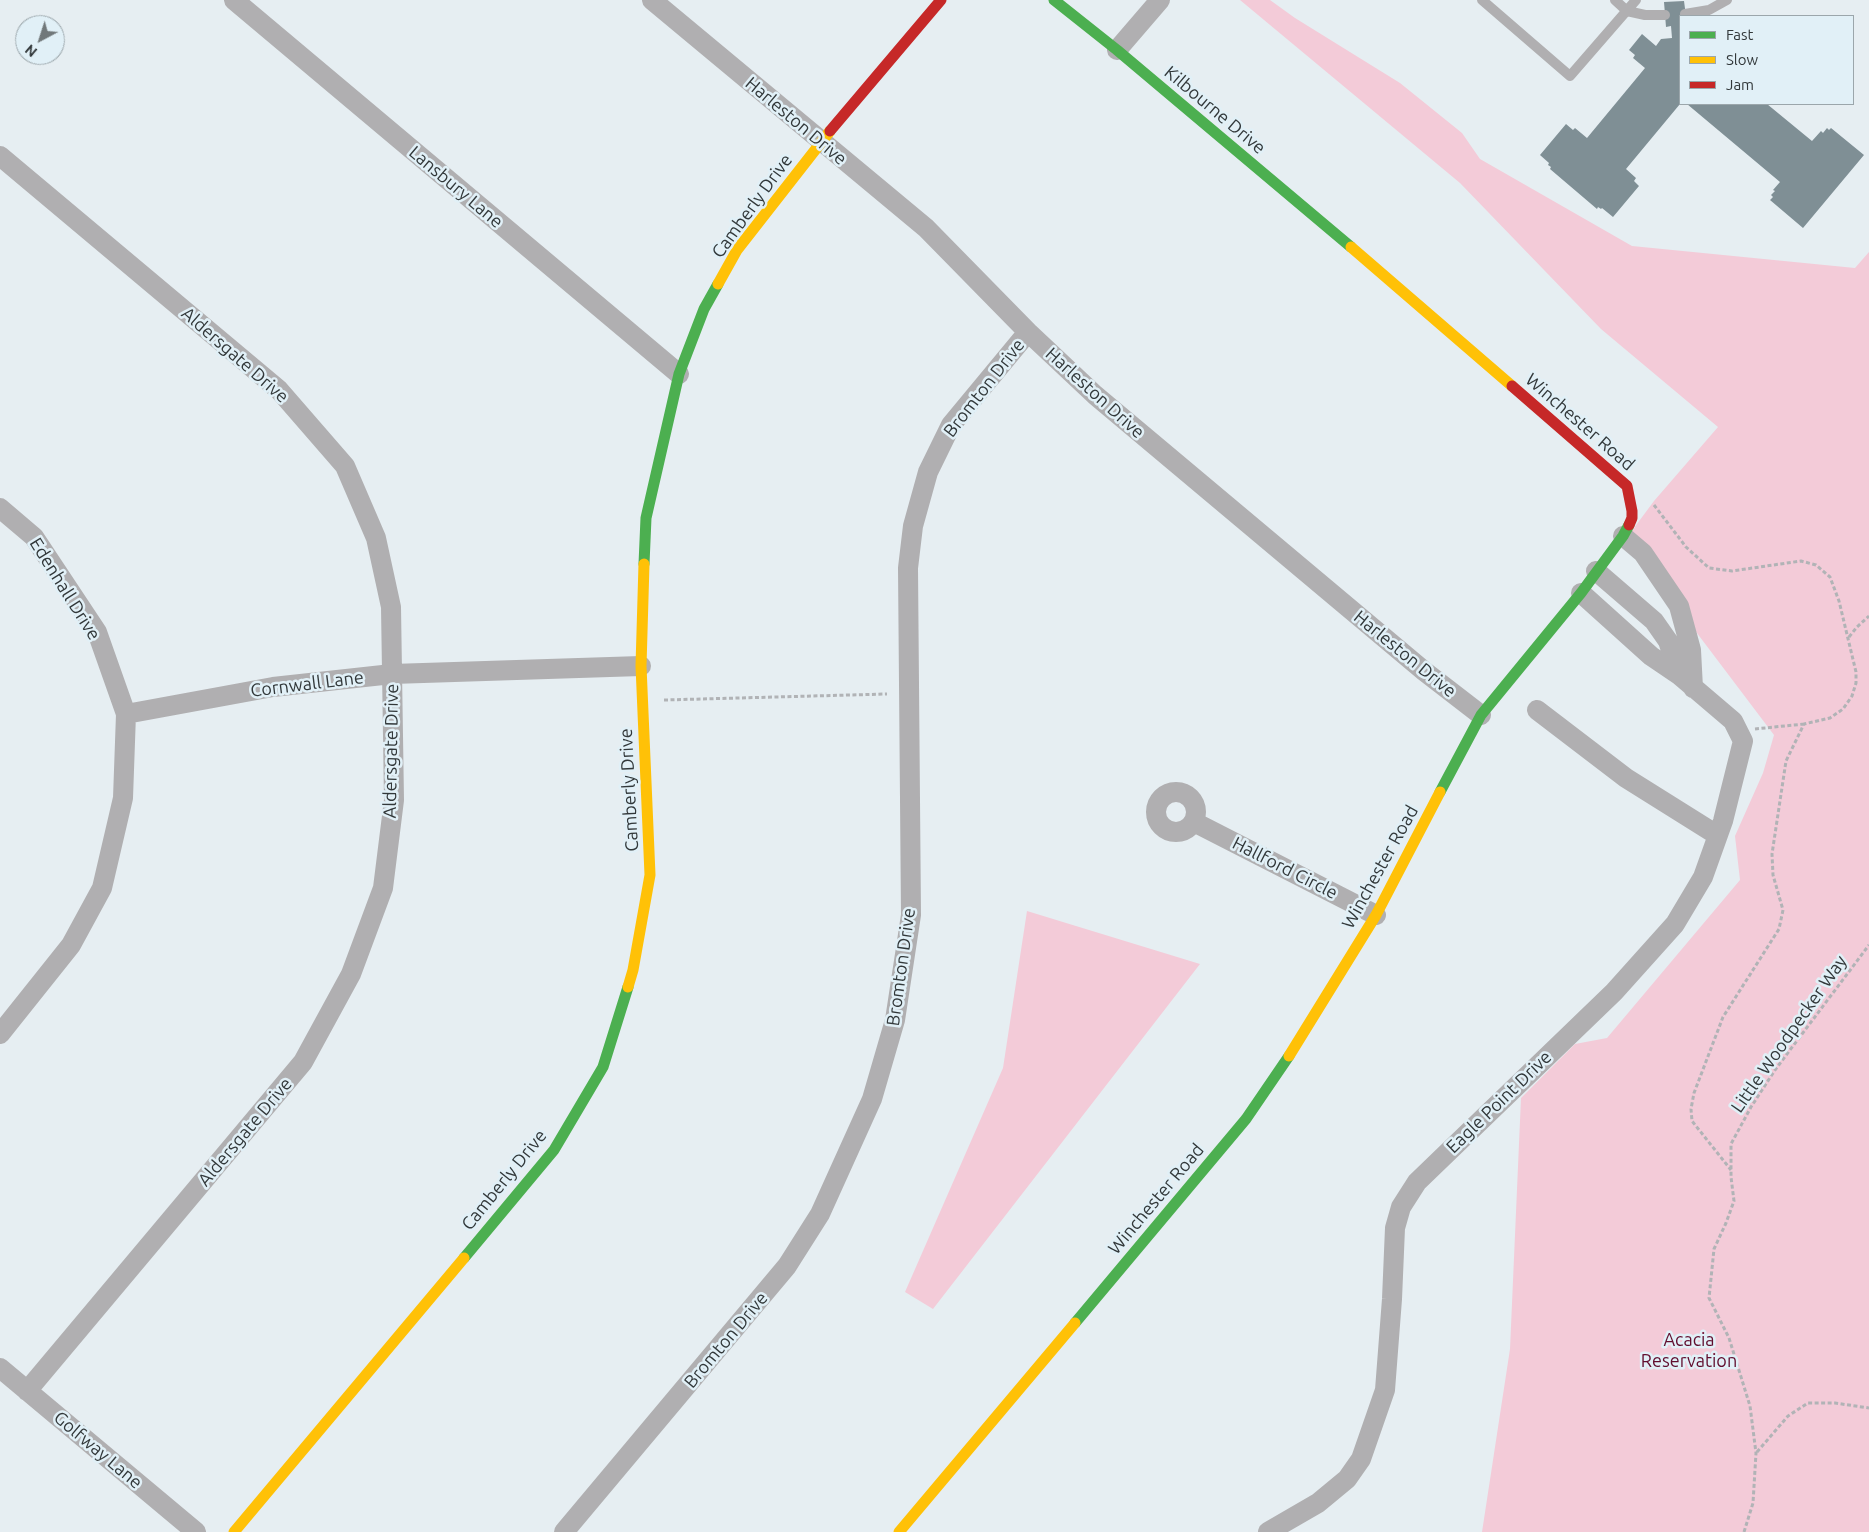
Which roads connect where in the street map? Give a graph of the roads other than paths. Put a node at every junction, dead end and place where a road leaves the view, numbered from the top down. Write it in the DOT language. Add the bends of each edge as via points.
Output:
graph roads {
  1 [pos="234,0"];
  2 [pos="652,0"];
  3 [pos="941,0"];
  4 [pos="1054,0"];
  5 [pos="1160,0"];
  6 [pos="1482,0"];
  7 [pos="1614,0"];
  8 [pos="1636,0"];
  9 [pos="1727,0"];
  10 [pos="1627,11"];
  11 [pos="1685,14"];
  12 [pos="1665,15"];
  13 [pos="1116,50"];
  14 [pos="822,142"];
  15 [pos="0,156"];
  16 [pos="1353,249"];
  17 [pos="1028,332"];
  18 [pos="679,374"];
  19 [pos="0,508"];
  20 [pos="1623,536"];
  21 [pos="1596,571"];
  22 [pos="1580,593"];
  23 [pos="641,666"];
  24 [pos="392,674"];
  25 [pos="1686,681"];
  26 [pos="1537,710"];
  27 [pos="126,714"];
  28 [pos="1481,715"];
  29 [pos="1194,822"];
  30 [pos="1718,836"];
  31 [pos="1376,915"];
  32 [pos="0,1034"];
  33 [pos="0,1368"];
  34 [pos="27,1391"];
  35 [pos="196,1532"];
  36 [pos="234,1532"];
  37 [pos="564,1532"];
  38 [pos="899,1532"];
  39 [pos="1268,1532"];
  1 -- 18 [label="street, Lansbury Lane"];
  2 -- 14 [label="street, Harleston Drive"];
  3 -- 14 [label="street, Camberly Drive"];
  4 -- 13 [label="street, Kilbourne Drive"];
  5 -- 13 [label="street"];
  6 -- 10 [label="lane" via="1570,76"];
  7 -- 10 [label="lane"];
  8 -- 10 [label="lane"];
  9 -- 11 [label="lane" via="1709,10"];
  10 -- 12 [label="lane"];
  13 -- 16 [label="street, Kilbourne Drive"];
  14 -- 17 [label="street, Harleston Drive" via="926,228"];
  14 -- 18 [label="street, Camberly Drive" via="737,250 704,309"];
  15 -- 24 [label="street, Aldersgate Drive" via="279,390 345,466 376,538 391,607"];
  16 -- 20 [label="street, Winchester Road" via="1627,486 1632,518"];
  17 -- 28 [label="street, Harleston Drive" via="1103,402"];
  17 -- 37 [label="street, Bromton Drive" via="951,425 928,472 913,526 908,568 911,915 895,1020 872,1099 820,1214 787,1266"];
  18 -- 23 [label="street, Camberly Drive" via="646,518"];
  19 -- 27 [label="street, Edenhall Drive" via="34,537 97,632"];
  20 -- 21 [label="street, Winchester Road"];
  20 -- 25 [label="street" via="1643,553 1678,606 1691,650"];
  21 -- 22 [label="street, Winchester Road"];
  21 -- 25 [label="street" via="1654,621 1668,641"];
  22 -- 25 [label="street"];
  22 -- 28 [label="street, Winchester Road"];
  23 -- 24 [label="street, Cornwall Lane"];
  23 -- 36 [label="street, Camberly Drive" via="650,876 634,970 603,1067 554,1150"];
  24 -- 27 [label="street, Cornwall Lane" via="273,687"];
  24 -- 34 [label="street, Aldersgate Drive" via="394,800 384,878 351,974 303,1062"];
  25 -- 30 [label="street, Eagle Point Drive" via="1733,721 1744,741"];
  26 -- 30 [label="street" via="1626,778"];
  27 -- 32 [label="street, Edenhall Drive" via="122,798 102,888 71,945"];
  28 -- 31 [label="street, Winchester Road"];
  29 -- 31 [label="street, Hallford Circle"];
  30 -- 39 [label="street, Eagle Point Drive" via="1703,877 1675,924 1630,976 1417,1182 1402,1206 1395,1228 1385,1390 1361,1460 1348,1479 1318,1503"];
  31 -- 38 [label="street, Winchester Road" via="1295,1047 1246,1119"];
  33 -- 34 [label="street, Golfway Lane"];
  34 -- 35 [label="street, Golfway Lane"];
}
